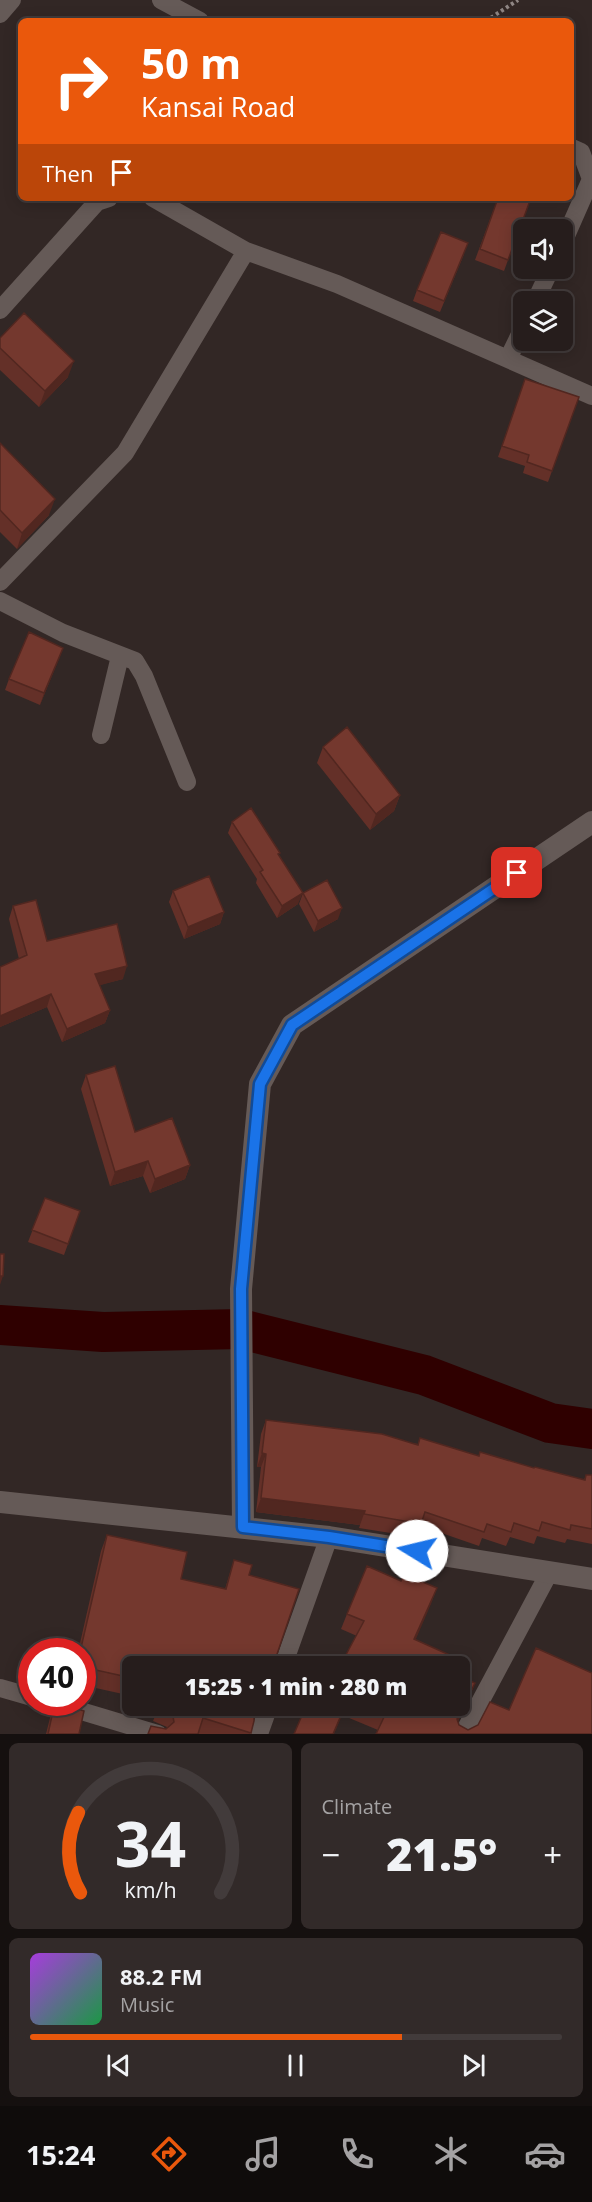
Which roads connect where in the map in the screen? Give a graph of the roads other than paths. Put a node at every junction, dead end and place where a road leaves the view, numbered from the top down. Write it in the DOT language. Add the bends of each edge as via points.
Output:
graph roads {
  1 [pos="12,0"];
  2 [pos="161,0"];
  3 [pos="0,14"];
  4 [pos="194,18"];
  5 [pos="574,149"];
  6 [pos="99,201"];
  7 [pos="158,201"];
  8 [pos="573,220"];
  9 [pos="246,251"];
  10 [pos="0,310"];
  11 [pos="513,347"];
  12 [pos="507,359"];
  13 [pos="592,396"];
  14 [pos="0,582"];
  15 [pos="0,601"];
  16 [pos="120,656"];
  17 [pos="101,735"];
  18 [pos="187,782"];
  19 [pos="592,822"];
  20 [pos="0,1502"];
  21 [pos="243,1527"];
  22 [pos="329,1537"];
  23 [pos="549,1573"];
  24 [pos="592,1579"];
  25 [pos="287,1656"];
  26 [pos="0,1688"];
  27 [pos="18,1693"];
  28 [pos="96,1715"];
  29 [pos="265,1716"];
  30 [pos="158,1734"];
  31 [pos="259,1734"];
  32 [pos="463,1734"];
  1 -- 3 [label="street"];
  2 -- 4 [label="street"];
  5 -- 8 [label="street" via="581,152 591,179"];
  6 -- 10 [label="street"];
  7 -- 9 [label="street"];
  9 -- 12 [label="street" via="337,284"];
  9 -- 14 [label="street" via="125,453"];
  11 -- 12 [label="street"];
  12 -- 13 [label="street"];
  15 -- 16 [label="street"];
  16 -- 17 [label="street"];
  16 -- 18 [label="street" via="135,661 144,676"];
  19 -- 21 [label="street" via="292,1025 260,1084 241,1289"];
  20 -- 21 [label="street"];
  21 -- 22 [label="street"];
  22 -- 23 [label="street"];
  22 -- 25 [label="street"];
  23 -- 24 [label="street"];
  23 -- 32 [label="street"];
  26 -- 27 [label="street"];
  28 -- 30 [label="street"];
  29 -- 31 [label="street"];
}
